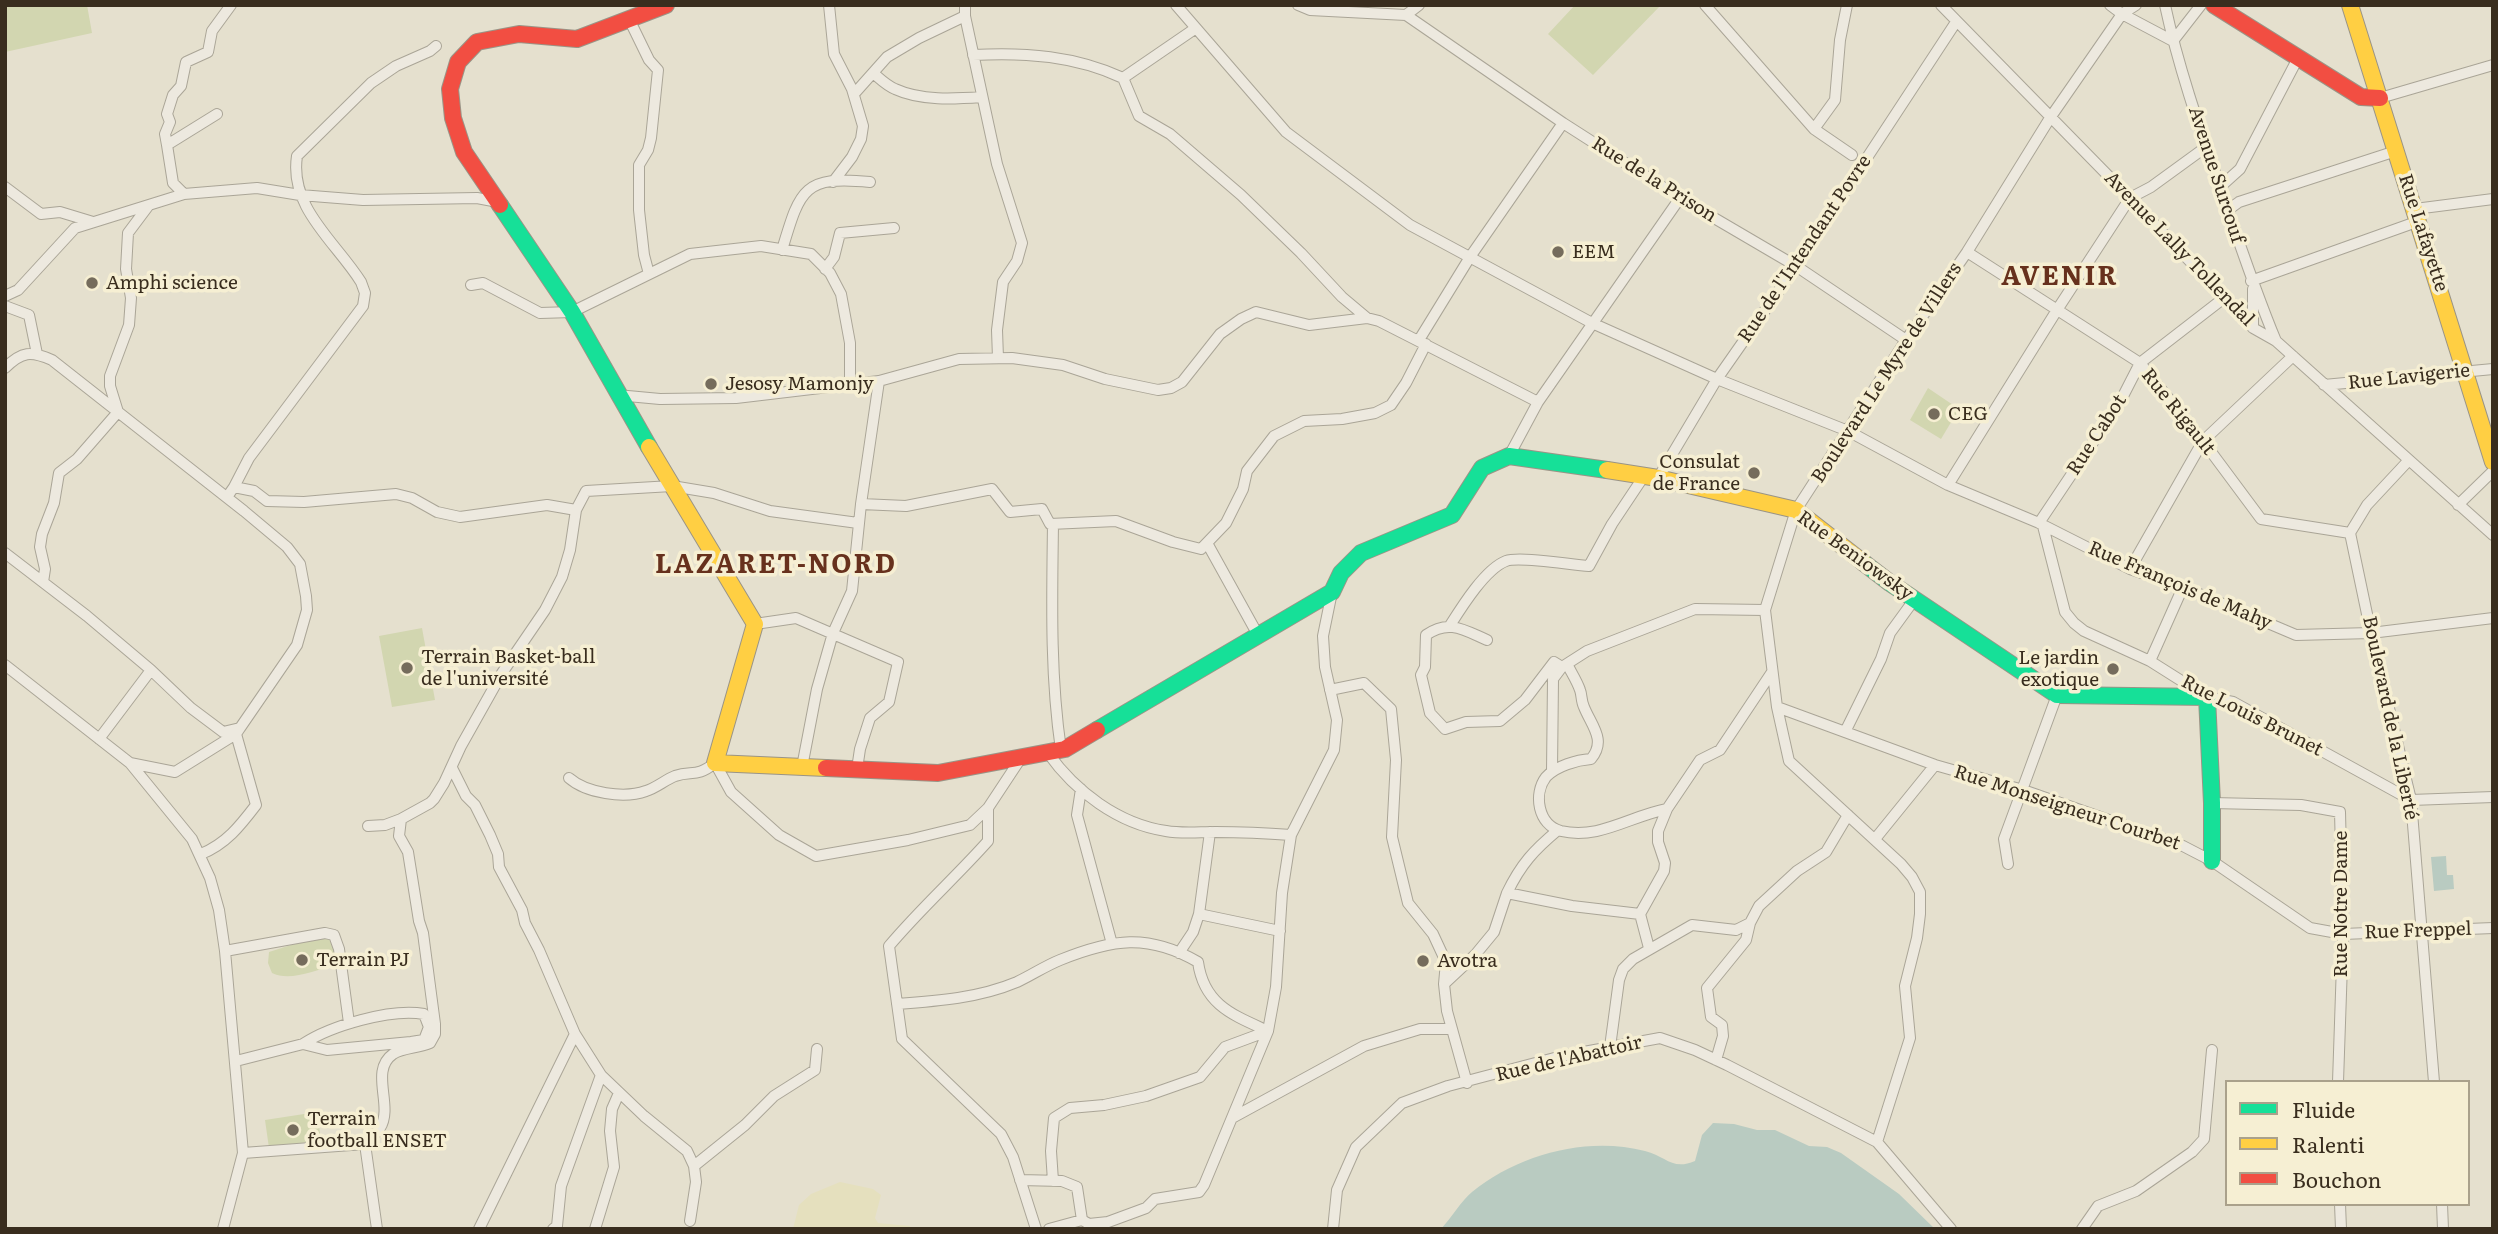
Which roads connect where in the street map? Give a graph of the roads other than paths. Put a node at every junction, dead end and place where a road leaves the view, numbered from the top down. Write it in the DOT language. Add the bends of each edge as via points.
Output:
graph roads {
  1 [pos="232,5"];
  2 [pos="666,5"];
  3 [pos="829,5"];
  4 [pos="1176,5"];
  5 [pos="1298,5"];
  6 [pos="1419,5"];
  7 [pos="1705,5"];
  8 [pos="1847,5"];
  9 [pos="1941,5"];
  10 [pos="2110,5"];
  11 [pos="2136,5"];
  12 [pos="2165,5"];
  13 [pos="2201,5"];
  14 [pos="2214,5"];
  15 [pos="2350,5"];
  16 [pos="2124,10"];
  17 [pos="965,11"];
  18 [pos="1406,15"];
  19 [pos="629,19"];
  20 [pos="1956,22"];
  21 [pos="1196,28"];
  22 [pos="2173,41"];
  23 [pos="436,46"];
  24 [pos="973,55"];
  25 [pos="2298,58"];
  26 [pos="2493,65"];
  27 [pos="873,73"];
  28 [pos="1124,78"];
  29 [pos="854,94"];
  30 [pos="982,97"];
  31 [pos="2380,98"];
  32 [pos="217,114"];
  33 [pos="2050,118"];
  34 [pos="1563,123"];
  35 [pos="1814,129"];
  36 [pos="167,145"];
  37 [pos="2206,147"];
  38 [pos="2396,151"];
  39 [pos="1852,155"];
  40 [pos="833,182"];
  41 [pos="870,182"];
  42 [pos="5,187"];
  43 [pos="2220,187"];
  44 [pos="184,194"];
  45 [pos="300,195"];
  46 [pos="1680,198"];
  47 [pos="2130,198"];
  48 [pos="2493,199"];
  49 [pos="498,202"];
  50 [pos="149,205"];
  51 [pos="2228,209"];
  52 [pos="2417,215"];
  53 [pos="93,222"];
  54 [pos="894,228"];
  55 [pos="782,250"];
  56 [pos="1967,252"];
  57 [pos="1470,257"];
  58 [pos="1796,266"];
  59 [pos="825,268"];
  60 [pos="649,274"];
  61 [pos="2252,284"];
  62 [pos="471,285"];
  63 [pos="5,296"];
  64 [pos="2225,300"];
  65 [pos="5,306"];
  66 [pos="2252,308"];
  67 [pos="2057,310"];
  68 [pos="572,312"];
  69 [pos="2265,315"];
  70 [pos="1367,318"];
  71 [pos="1592,323"];
  72 [pos="2253,328"];
  73 [pos="1906,340"];
  74 [pos="2276,341"];
  75 [pos="1422,342"];
  76 [pos="37,354"];
  77 [pos="2293,356"];
  78 [pos="999,358"];
  79 [pos="2140,363"];
  80 [pos="5,368"];
  81 [pos="2493,369"];
  82 [pos="2466,371"];
  83 [pos="1717,379"];
  84 [pos="878,381"];
  85 [pos="850,384"];
  86 [pos="2324,385"];
  87 [pos="617,395"];
  88 [pos="1538,402"];
  89 [pos="118,412"];
  90 [pos="1848,431"];
  91 [pos="2203,442"];
  92 [pos="1509,456"];
  93 [pos="2409,460"];
  94 [pos="2493,462"];
  95 [pos="2493,471"];
  96 [pos="1651,477"];
  97 [pos="1948,485"];
  98 [pos="672,486"];
  99 [pos="234,487"];
  100 [pos="227,497"];
  101 [pos="861,504"];
  102 [pos="2458,505"];
  103 [pos="576,510"];
  104 [pos="1796,510"];
  105 [pos="858,523"];
  106 [pos="1053,524"];
  107 [pos="2041,525"];
  108 [pos="2350,533"];
  109 [pos="2493,535"];
  110 [pos="1207,543"];
  111 [pos="5,553"];
  112 [pos="2130,569"];
  113 [pos="43,582"];
  114 [pos="2183,587"];
  115 [pos="1332,592"];
  116 [pos="1914,600"];
  117 [pos="1765,610"];
  118 [pos="2493,618"];
  119 [pos="755,624"];
  120 [pos="1449,627"];
  121 [pos="832,633"];
  122 [pos="2371,633"];
  123 [pos="1258,635"];
  124 [pos="1487,640"];
  125 [pos="2150,661"];
  126 [pos="5,665"];
  127 [pos="1565,665"];
  128 [pos="151,670"];
  129 [pos="1772,672"];
  130 [pos="1330,690"];
  131 [pos="2057,695"];
  132 [pos="2207,697"];
  133 [pos="1777,707"];
  134 [pos="238,731"];
  135 [pos="1845,732"];
  136 [pos="99,739"];
  137 [pos="1055,751"];
  138 [pos="1021,758"];
  139 [pos="130,763"];
  140 [pos="715,763"];
  141 [pos="1935,765"];
  142 [pos="802,767"];
  143 [pos="452,768"];
  144 [pos="857,769"];
  145 [pos="1552,771"];
  146 [pos="569,778"];
  147 [pos="1081,789"];
  148 [pos="2023,790"];
  149 [pos="2493,797"];
  150 [pos="2411,800"];
  151 [pos="2212,803"];
  152 [pos="988,808"];
  153 [pos="1667,809"];
  154 [pos="1849,815"];
  155 [pos="401,819"];
  156 [pos="368,825"];
  157 [pos="1559,830"];
  158 [pos="1210,832"];
  159 [pos="1291,835"];
  160 [pos="1875,839"];
  161 [pos="201,854"];
  162 [pos="2212,861"];
  163 [pos="2008,864"];
  164 [pos="1507,893"];
  165 [pos="1199,914"];
  166 [pos="1640,914"];
  167 [pos="1750,923"];
  168 [pos="2493,928"];
  169 [pos="2423,930"];
  170 [pos="1280,931"];
  171 [pos="2343,934"];
  172 [pos="1112,944"];
  173 [pos="1649,948"];
  174 [pos="225,951"];
  175 [pos="1179,953"];
  176 [pos="1444,984"];
  177 [pos="897,1004"];
  178 [pos="349,1024"];
  179 [pos="1452,1029"];
  180 [pos="1268,1031"];
  181 [pos="575,1034"];
  182 [pos="303,1044"];
  183 [pos="1610,1047"];
  184 [pos="817,1049"];
  185 [pos="2212,1050"];
  186 [pos="1716,1060"];
  187 [pos="236,1061"];
  188 [pos="601,1075"];
  189 [pos="2338,1080"];
  190 [pos="2434,1080"];
  191 [pos="1467,1083"];
  192 [pos="619,1093"];
  193 [pos="1232,1118"];
  194 [pos="1877,1142"];
  195 [pos="365,1144"];
  196 [pos="243,1153"];
  197 [pos="694,1167"];
  198 [pos="1020,1180"];
  199 [pos="1053,1181"];
  200 [pos="2340,1206"];
  201 [pos="2442,1206"];
  202 [pos="1082,1220"];
  203 [pos="690,1222"];
  204 [pos="223,1229"];
  205 [pos="376,1229"];
  206 [pos="479,1229"];
  207 [pos="553,1229"];
  208 [pos="595,1229"];
  209 [pos="1036,1229"];
  210 [pos="1049,1229"];
  211 [pos="1333,1229"];
  212 [pos="1951,1229"];
  213 [pos="2082,1229"];
  214 [pos="2342,1229"];
  215 [pos="2443,1229"];
  1 -- 36 [label="street" via="212,31 208,52 186,62 181,86 167,114"];
  2 -- 19 [label="street"];
  3 -- 29 [label="street" via="834,54"];
  4 -- 21 [label="street, Rue François de Mahy"];
  5 -- 18 [label="street"];
  6 -- 18 [label="street"];
  7 -- 35 [label="street"];
  8 -- 35 [label="street" via="1835,100"];
  9 -- 20 [label="street, Avenue Lally Tollendal"];
  10 -- 16 [label="street"];
  11 -- 16 [label="street, Boulevard Le Myre de Villers"];
  12 -- 22 [label="street, Avenue Surcouf"];
  13 -- 22 [label="street"];
  14 -- 25 [label="street"];
  15 -- 31 [label="street, Rue Lafayette"];
  16 -- 22 [label="street"];
  16 -- 33 [label="street, Boulevard Le Myre de Villers"];
  17 -- 24 [label="street"];
  17 -- 27 [label="street" via="887,57"];
  18 -- 34 [label="street, Rue de la Prison"];
  19 -- 49 [label="street" via="577,39 519,34 477,42 458,61 450,89 453,118 464,152"];
  19 -- 60 [label="street" via="658,70 651,138 639,165 639,211"];
  20 -- 33 [label="street, Avenue Lally Tollendal"];
  20 -- 58 [label="street, Rue de l'Intendant Povre"];
  21 -- 28 [label="street"];
  21 -- 57 [label="street, Rue François de Mahy" via="1286,132 1410,225"];
  22 -- 37 [label="street, Avenue Surcouf"];
  23 -- 45 [label="street" via="371,83 297,156"];
  24 -- 28 [label="street" via="1055,57"];
  24 -- 30 [label="street"];
  25 -- 31 [label="street" via="2361,97"];
  25 -- 43 [label="street" via="2240,169"];
  26 -- 31 [label="street"];
  27 -- 29 [label="street"];
  27 -- 30 [label="street" via="893,89 912,95"];
  28 -- 70 [label="street" via="1139,116 1170,134 1241,195"];
  29 -- 40 [label="street" via="863,126 861,139"];
  30 -- 78 [label="street" via="1022,243 1003,282"];
  31 -- 38 [label="street, Rue Lafayette"];
  32 -- 36 [label="street"];
  33 -- 47 [label="street, Avenue Lally Tollendal"];
  33 -- 56 [label="street, Boulevard Le Myre de Villers"];
  34 -- 46 [label="street, Rue de la Prison"];
  34 -- 57 [label="street"];
  35 -- 39 [label="street"];
  36 -- 44 [label="street" via="173,183"];
  37 -- 43 [label="street, Avenue Surcouf"];
  37 -- 47 [label="street"];
  38 -- 51 [label="street"];
  38 -- 52 [label="street, Rue Lafayette"];
  40 -- 41 [label="street"];
  40 -- 55 [label="street" via="815,184 805,191 795,206"];
  42 -- 53 [label="street" via="41,214 60,212"];
  43 -- 51 [label="street, Avenue Surcouf"];
  44 -- 45 [label="street" via="257,188"];
  44 -- 50 [label="street"];
  45 -- 49 [label="street"];
  45 -- 99 [label="street" via="360,282 365,293 363,306 249,458"];
  46 -- 58 [label="street, Rue de la Prison"];
  46 -- 71 [label="street"];
  47 -- 64 [label="street, Avenue Lally Tollendal"];
  47 -- 67 [label="street"];
  48 -- 52 [label="street"];
  49 -- 68 [label="street"];
  50 -- 53 [label="street"];
  50 -- 89 [label="street" via="128,233 129,325 110,376"];
  51 -- 61 [label="street, Avenue Surcouf"];
  52 -- 61 [label="street"];
  52 -- 82 [label="street, Rue Lafayette"];
  53 -- 63 [label="street" via="75,228 18,290"];
  54 -- 59 [label="street" via="840,233 834,257"];
  55 -- 59 [label="street" via="811,254"];
  55 -- 60 [label="street" via="761,246 690,254"];
  56 -- 67 [label="street, Rue Rigault"];
  56 -- 73 [label="street, Boulevard Le Myre de Villers"];
  57 -- 71 [label="street, Rue François de Mahy"];
  57 -- 75 [label="street"];
  58 -- 73 [label="street, Rue de la Prison"];
  58 -- 83 [label="street, Rue de l'Intendant Povre"];
  59 -- 85 [label="street" via="841,295 850,343"];
  60 -- 68 [label="street"];
  61 -- 66 [label="street"];
  61 -- 69 [label="street, Avenue Surcouf"];
  62 -- 68 [label="street" via="483,283 540,313"];
  64 -- 66 [label="street"];
  64 -- 72 [label="street, Avenue Lally Tollendal"];
  64 -- 79 [label="street, Rue Cabot"];
  65 -- 76 [label="street" via="29,316"];
  66 -- 69 [label="street"];
  66 -- 72 [label="street"];
  67 -- 79 [label="street, Rue Rigault"];
  67 -- 97 [label="street"];
  68 -- 87 [label="street"];
  69 -- 74 [label="street, Avenue Surcouf"];
  70 -- 75 [label="street"];
  70 -- 78 [label="street" via="1309,325 1256,312 1220,334 1182,382 1158,390 1063,365"];
  71 -- 83 [label="street, Rue François de Mahy"];
  71 -- 88 [label="street"];
  72 -- 74 [label="street, Avenue Lally Tollendal"];
  73 -- 90 [label="street, Boulevard Le Myre de Villers"];
  74 -- 77 [label="street, Avenue Lally Tollendal"];
  75 -- 88 [label="street"];
  75 -- 110 [label="street" via="1406,383 1391,405 1342,419 1304,421 1274,436 1247,471 1226,523"];
  76 -- 80 [label="street" via="24,354"];
  76 -- 89 [label="street" via="52,360"];
  77 -- 86 [label="street, Avenue Lally Tollendal"];
  77 -- 91 [label="street"];
  78 -- 84 [label="street" via="958,359"];
  79 -- 91 [label="street, Rue Rigault"];
  79 -- 107 [label="street, Rue Cabot"];
  81 -- 82 [label="street, Rue Lavigerie"];
  82 -- 86 [label="street, Rue Lavigerie"];
  82 -- 94 [label="street, Rue Lafayette"];
  83 -- 90 [label="street, Rue François de Mahy"];
  83 -- 96 [label="street, Rue de l'Intendant Povre"];
  84 -- 85 [label="street"];
  84 -- 101 [label="street"];
  85 -- 87 [label="street" via="736,398"];
  86 -- 93 [label="street, Avenue Lally Tollendal"];
  87 -- 98 [label="street"];
  88 -- 92 [label="street"];
  89 -- 100 [label="street"];
  89 -- 113 [label="street" via="59,473 40,547"];
  90 -- 97 [label="street, Rue François de Mahy"];
  90 -- 104 [label="street, Boulevard Le Myre de Villers"];
  91 -- 108 [label="street, Rue Rigault" via="2261,519"];
  91 -- 112 [label="street"];
  92 -- 96 [label="street, Rue Beniowsky"];
  92 -- 115 [label="street" via="1482,468 1452,515 1361,553 1341,573"];
  93 -- 102 [label="street, Avenue Lally Tollendal"];
  93 -- 108 [label="street" via="2367,505"];
  95 -- 102 [label="street"];
  96 -- 104 [label="street, Rue Beniowsky"];
  96 -- 120 [label="street, Rue de l'Intendant Povre" via="1612,524 1589,566 1507,561 1470,593"];
  97 -- 107 [label="street, Rue François de Mahy"];
  98 -- 103 [label="street" via="586,491"];
  98 -- 105 [label="street" via="769,510"];
  98 -- 119 [label="street"];
  99 -- 100 [label="street"];
  99 -- 103 [label="street" via="254,491 267,501 396,494 460,517 547,505"];
  100 -- 134 [label="street" via="287,547 300,564 307,610 297,645"];
  101 -- 105 [label="street"];
  101 -- 106 [label="street" via="906,506 992,489 1010,512 1042,509"];
  102 -- 109 [label="street, Avenue Lally Tollendal"];
  103 -- 143 [label="street" via="562,577 532,633 502,673"];
  104 -- 116 [label="street, Rue Beniowsky"];
  104 -- 117 [label="street, Boulevard Le Myre de Villers"];
  105 -- 121 [label="street" via="852,591"];
  106 -- 110 [label="street" via="1116,520 1201,550"];
  106 -- 137 [label="street"];
  107 -- 112 [label="street, Rue François de Mahy"];
  107 -- 125 [label="street, Rue Louis Brunet" via="2065,612 2084,631"];
  108 -- 122 [label="street, Boulevard de la Liberté"];
  110 -- 123 [label="street"];
  111 -- 113 [label="street"];
  112 -- 114 [label="street, Rue François de Mahy"];
  113 -- 128 [label="street"];
  114 -- 122 [label="street, Rue François de Mahy" via="2296,635"];
  114 -- 125 [label="street"];
  115 -- 123 [label="street"];
  115 -- 130 [label="street" via="1323,636"];
  116 -- 131 [label="street, Rue Beniowsky"];
  116 -- 135 [label="street" via="1890,633"];
  117 -- 127 [label="street" via="1696,609 1587,651"];
  117 -- 129 [label="street, Boulevard Le Myre de Villers"];
  118 -- 122 [label="street, Rue François de Mahy"];
  119 -- 121 [label="street" via="796,618"];
  119 -- 140 [label="street"];
  120 -- 124 [label="street"];
  120 -- 127 [label="street" via="1426,635 1421,675 1430,713 1445,729 1466,722 1500,721 1525,700 1554,662"];
  121 -- 142 [label="street"];
  121 -- 144 [label="street" via="898,662 889,702 870,718"];
  122 -- 150 [label="street, Boulevard de la Liberté"];
  123 -- 137 [label="street"];
  125 -- 132 [label="street, Rue Louis Brunet"];
  126 -- 136 [label="street"];
  127 -- 145 [label="street" via="1553,679"];
  127 -- 145 [label="street" via="1594,724 1597,752 1591,759"];
  128 -- 134 [label="street" via="223,732"];
  128 -- 136 [label="street"];
  129 -- 133 [label="street, Boulevard Le Myre de Villers"];
  129 -- 153 [label="street" via="1720,750 1700,760"];
  130 -- 159 [label="street" via="1337,720 1334,750"];
  130 -- 176 [label="street" via="1364,683 1391,709 1396,760 1392,837 1408,903 1433,933 1446,962"];
  131 -- 132 [label="street"];
  131 -- 148 [label="street"];
  132 -- 150 [label="street, Rue Louis Brunet" via="2233,702"];
  132 -- 151 [label="street"];
  133 -- 135 [label="street, Rue Monseigneur Courbet"];
  133 -- 154 [label="street, Boulevard Le Myre de Villers" via="1789,761"];
  134 -- 139 [label="street" via="174,772"];
  134 -- 161 [label="street" via="256,805 232,835"];
  135 -- 141 [label="street, Rue Monseigneur Courbet"];
  136 -- 139 [label="street"];
  137 -- 138 [label="street"];
  137 -- 147 [label="street" via="1063,773"];
  138 -- 144 [label="street" via="938,773"];
  138 -- 152 [label="street"];
  139 -- 161 [label="street"];
  140 -- 142 [label="street"];
  140 -- 146 [label="street" via="705,771 676,776 635,795 578,786"];
  140 -- 152 [label="street" via="731,792 779,835 817,856 970,825"];
  141 -- 148 [label="street, Rue Monseigneur Courbet"];
  141 -- 160 [label="street"];
  142 -- 144 [label="street"];
  143 -- 155 [label="street" via="430,803"];
  143 -- 181 [label="street" via="490,835 499,867"];
  145 -- 157 [label="street" via="1544,779 1539,803 1541,817"];
  147 -- 158 [label="street" via="1137,824 1167,832"];
  147 -- 172 [label="street" via="1077,815"];
  148 -- 162 [label="street, Rue Monseigneur Courbet" via="2183,846"];
  148 -- 163 [label="street" via="2004,839"];
  149 -- 150 [label="street"];
  150 -- 169 [label="street, Boulevard de la Liberté"];
  151 -- 162 [label="street"];
  151 -- 171 [label="street, Rue Notre Dame" via="2301,805 2340,812"];
  152 -- 177 [label="street" via="988,841 889,946"];
  153 -- 157 [label="street" via="1603,831"];
  153 -- 166 [label="street" via="1658,831 1664,871"];
  154 -- 160 [label="street, Boulevard Le Myre de Villers"];
  154 -- 167 [label="street" via="1826,852 1759,906"];
  155 -- 156 [label="street"];
  155 -- 195 [label="street" via="399,836 408,852 423,933 435,1034 430,1043 395,1053 386,1062 381,1127"];
  157 -- 164 [label="street" via="1523,862"];
  158 -- 159 [label="street"];
  158 -- 165 [label="street"];
  159 -- 170 [label="street"];
  160 -- 194 [label="street, Boulevard Le Myre de Villers" via="1912,877 1920,892 1905,986 1910,1038"];
  161 -- 174 [label="street" via="219,911"];
  162 -- 171 [label="street, Rue Monseigneur Courbet" via="2310,928"];
  164 -- 166 [label="street"];
  164 -- 176 [label="street" via="1494,932"];
  165 -- 170 [label="street"];
  165 -- 175 [label="street" via="1194,932"];
  166 -- 173 [label="street"];
  167 -- 173 [label="street" via="1736,930 1692,925"];
  167 -- 186 [label="street" via="1746,940 1707,988 1711,1017 1721,1025 1723,1036"];
  168 -- 169 [label="street, Rue Freppel"];
  169 -- 171 [label="street, Rue Freppel"];
  169 -- 190 [label="street, Boulevard de la Liberté"];
  170 -- 180 [label="street"];
  171 -- 189 [label="street, Rue Notre Dame"];
  172 -- 175 [label="street" via="1134,941"];
  172 -- 177 [label="street" via="1060,960 1017,982 954,1000"];
  173 -- 183 [label="street" via="1623,969"];
  174 -- 178 [label="street" via="334,935"];
  174 -- 187 [label="street"];
  175 -- 180 [label="street" via="1198,962 1200,979 1217,1004"];
  176 -- 179 [label="street"];
  177 -- 198 [label="street" via="902,1039 1001,1134"];
  178 -- 182 [label="street"];
  178 -- 182 [label="street" via="413,1012 424,1014 429,1027 424,1040 411,1042 327,1050"];
  179 -- 191 [label="street"];
  179 -- 193 [label="street" via="1420,1029 1364,1046"];
  180 -- 193 [label="street"];
  180 -- 199 [label="street" via="1225,1047 1200,1077 1146,1096 1070,1108 1054,1118"];
  181 -- 188 [label="street"];
  181 -- 206 [label="street"];
  182 -- 187 [label="street"];
  183 -- 186 [label="street, Rue de l'Abattoir" via="1660,1038"];
  183 -- 191 [label="street, Rue de l'Abattoir"];
  184 -- 197 [label="street" via="815,1070 774,1096"];
  185 -- 213 [label="street" via="2204,1139 2136,1191 2098,1206"];
  186 -- 194 [label="street, Rue de l'Abattoir"];
  187 -- 196 [label="street"];
  188 -- 192 [label="street"];
  188 -- 207 [label="street" via="561,1186"];
  191 -- 211 [label="street, Rue de l'Abattoir" via="1402,1103 1356,1147 1337,1191"];
  192 -- 197 [label="street" via="687,1151"];
  192 -- 208 [label="street" via="610,1131 614,1167"];
  193 -- 202 [label="street" via="1199,1192 1155,1199 1146,1208 1108,1222"];
  194 -- 212 [label="street, Rue de l'Abattoir"];
  195 -- 196 [label="street"];
  195 -- 205 [label="street"];
  196 -- 204 [label="street"];
  197 -- 203 [label="street"];
  198 -- 199 [label="street"];
  198 -- 209 [label="street"];
  199 -- 202 [label="street" via="1077,1187"];
  200 -- 214 [label="street"];
  201 -- 215 [label="street"];
  202 -- 210 [label="street"];
}
